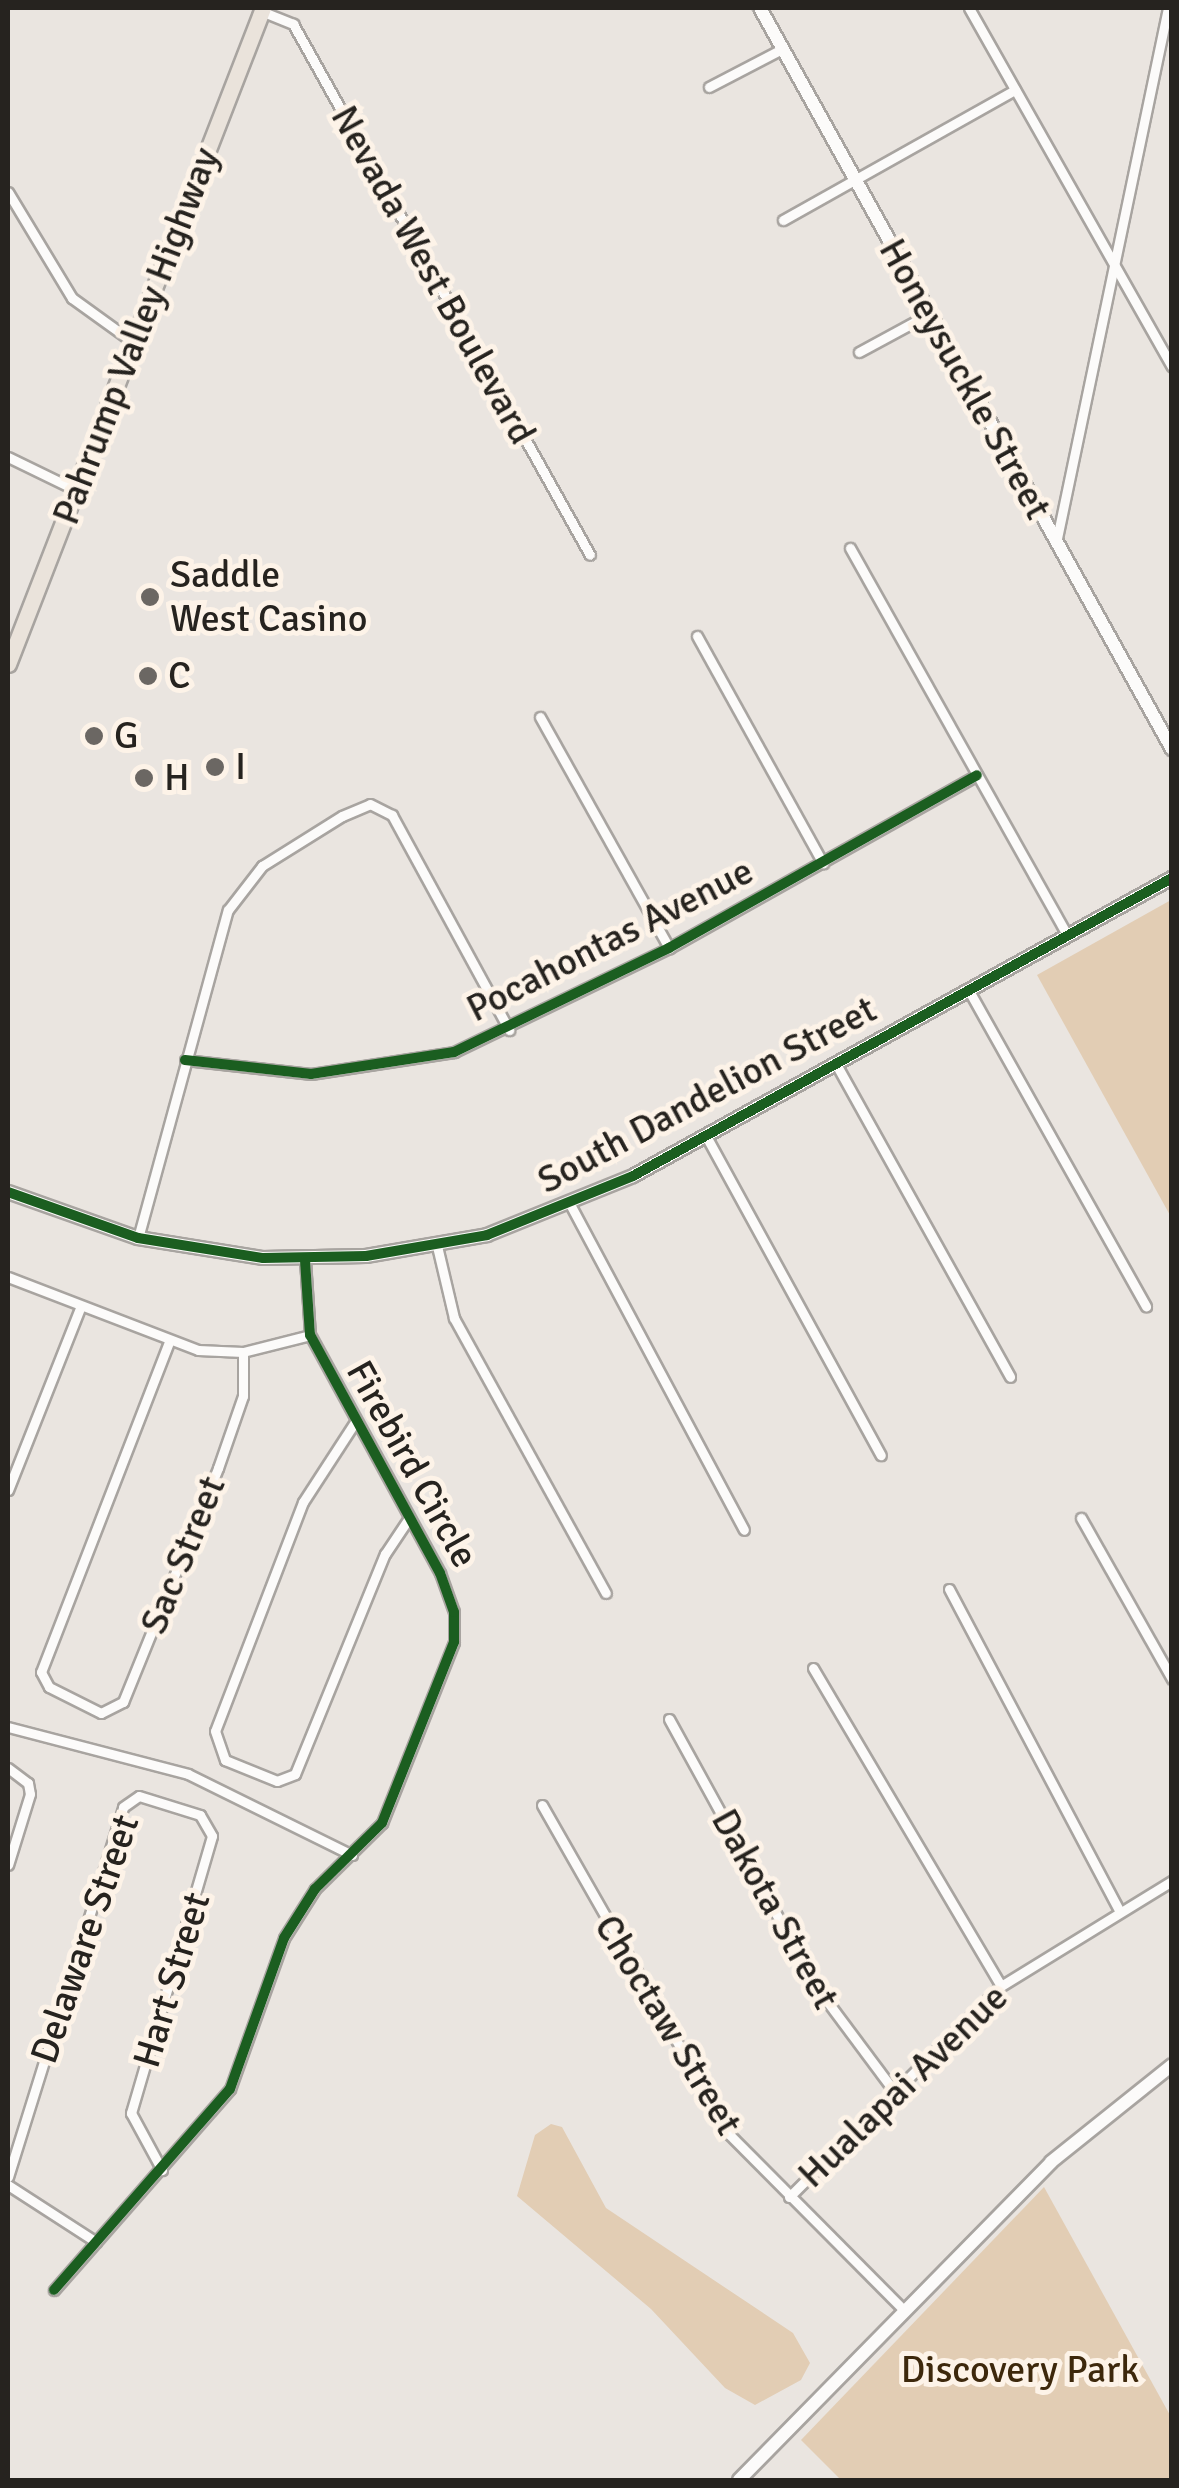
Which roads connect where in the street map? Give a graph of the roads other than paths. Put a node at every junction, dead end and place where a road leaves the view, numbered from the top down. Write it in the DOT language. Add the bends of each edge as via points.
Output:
graph roads {
  1 [pos="760,8"];
  2 [pos="969,8"];
  3 [pos="1168,8"];
  4 [pos="262,9"];
  5 [pos="782,49"];
  6 [pos="709,86"];
  7 [pos="1015,90"];
  8 [pos="855,179"];
  9 [pos="8,192"];
  10 [pos="783,220"];
  11 [pos="1115,258"];
  12 [pos="928,314"];
  13 [pos="133,342"];
  14 [pos="859,352"];
  15 [pos="1172,367"];
  16 [pos="8,457"];
  17 [pos="76,490"];
  18 [pos="1056,543"];
  19 [pos="850,548"];
  20 [pos="590,555"];
  21 [pos="697,636"];
  22 [pos="8,664"];
  23 [pos="540,717"];
  24 [pos="1172,749"];
  25 [pos="978,775"];
  26 [pos="823,863"];
  27 [pos="1172,878"];
  28 [pos="1067,936"];
  29 [pos="669,948"];
  30 [pos="968,989"];
  31 [pos="509,1030"];
  32 [pos="185,1060"];
  33 [pos="836,1064"];
  34 [pos="706,1136"];
  35 [pos="8,1192"];
  36 [pos="572,1206"];
  37 [pos="138,1238"];
  38 [pos="437,1246"];
  39 [pos="305,1260"];
  40 [pos="8,1277"];
  41 [pos="81,1306"];
  42 [pos="1146,1306"];
  43 [pos="310,1335"];
  44 [pos="169,1342"];
  45 [pos="243,1352"];
  46 [pos="1010,1377"];
  47 [pos="355,1422"];
  48 [pos="881,1455"];
  49 [pos="8,1490"];
  50 [pos="409,1518"];
  51 [pos="1082,1518"];
  52 [pos="744,1530"];
  53 [pos="949,1589"];
  54 [pos="606,1594"];
  55 [pos="814,1668"];
  56 [pos="1172,1679"];
  57 [pos="668,1719"];
  58 [pos="8,1727"];
  59 [pos="8,1768"];
  60 [pos="172,1805"];
  61 [pos="542,1805"];
  62 [pos="352,1855"];
  63 [pos="8,1866"];
  64 [pos="1172,1880"];
  65 [pos="1120,1912"];
  66 [pos="1001,1986"];
  67 [pos="1172,2065"];
  68 [pos="894,2090"];
  69 [pos="162,2170"];
  70 [pos="8,2176"];
  71 [pos="8,2185"];
  72 [pos="789,2197"];
  73 [pos="96,2242"];
  74 [pos="54,2290"];
  75 [pos="905,2310"];
  76 [pos="739,2480"];
  1 -- 5 [label="street, Honeysuckle Street"];
  2 -- 7 [label="street"];
  3 -- 11 [label="street"];
  4 -- 13 [label="highway, Pahrump Valley Highway"];
  4 -- 20 [label="street, Nevada West Boulevard" via="293,24"];
  5 -- 6 [label="street"];
  5 -- 8 [label="street, Honeysuckle Street"];
  7 -- 8 [label="street"];
  7 -- 11 [label="street"];
  8 -- 10 [label="street"];
  8 -- 12 [label="street, Honeysuckle Street"];
  9 -- 13 [label="street" via="72,298"];
  11 -- 15 [label="street"];
  11 -- 18 [label="street"];
  12 -- 14 [label="street"];
  12 -- 18 [label="street, Honeysuckle Street"];
  13 -- 17 [label="highway, Pahrump Valley Highway"];
  16 -- 17 [label="street"];
  17 -- 22 [label="highway, Pahrump Valley Highway"];
  18 -- 24 [label="street, Honeysuckle Street"];
  19 -- 25 [label="street"];
  21 -- 26 [label="street"];
  23 -- 29 [label="street"];
  25 -- 26 [label="street, Pocahontas Avenue"];
  25 -- 28 [label="street"];
  26 -- 29 [label="street, Pocahontas Avenue"];
  27 -- 28 [label="street, South Dandelion Street"];
  28 -- 30 [label="street, South Dandelion Street"];
  29 -- 31 [label="street, Pocahontas Avenue"];
  30 -- 33 [label="street, South Dandelion Street"];
  30 -- 42 [label="street"];
  31 -- 32 [label="street, Pocahontas Avenue" via="379,1070 312,1074"];
  31 -- 32 [label="street" via="392,815 379,805 327,824 249,880 220,928"];
  32 -- 37 [label="street"];
  33 -- 34 [label="street, South Dandelion Street"];
  33 -- 46 [label="street"];
  34 -- 36 [label="street, South Dandelion Street"];
  34 -- 48 [label="street"];
  35 -- 37 [label="street, South Dandelion Street"];
  36 -- 38 [label="street, South Dandelion Street"];
  36 -- 52 [label="street"];
  37 -- 39 [label="street, South Dandelion Street"];
  38 -- 39 [label="street, South Dandelion Street"];
  38 -- 54 [label="street" via="454,1318"];
  39 -- 43 [label="street, Firebird Circle"];
  40 -- 41 [label="street, Firebird Circle"];
  41 -- 44 [label="street, Firebird Circle"];
  41 -- 49 [label="street"];
  43 -- 45 [label="street, Firebird Circle"];
  43 -- 47 [label="street, Firebird Circle"];
  44 -- 45 [label="street, Firebird Circle"];
  44 -- 45 [label="street, Sac Street" via="41,1672 49,1688 101,1712 124,1702 239,1410"];
  47 -- 50 [label="street, Firebird Circle"];
  47 -- 50 [label="street" via="303,1502 216,1731 225,1760 277,1781 295,1774 385,1554"];
  50 -- 62 [label="street, Firebird Circle" via="457,1626 382,1823"];
  51 -- 56 [label="street"];
  53 -- 65 [label="street"];
  55 -- 66 [label="street"];
  57 -- 68 [label="street, Dakota Street" via="815,1985"];
  58 -- 62 [label="street" via="202,1780"];
  59 -- 63 [label="street" via="28,1783 30,1794"];
  60 -- 69 [label="street, Hart Street" via="200,1815 212,1836 132,2112"];
  60 -- 70 [label="street, Delaware Street" via="140,1796 123,1807"];
  61 -- 72 [label="street, Choctaw Street" via="701,2090 730,2135"];
  62 -- 69 [label="street, Firebird Circle" via="298,1911 243,2065"];
  64 -- 65 [label="street, Hualapai Avenue"];
  65 -- 66 [label="street, Hualapai Avenue"];
  66 -- 68 [label="street, Hualapai Avenue"];
  67 -- 75 [label="street" via="1050,2162"];
  68 -- 72 [label="street, Hualapai Avenue"];
  69 -- 73 [label="street, Firebird Circle"];
  71 -- 73 [label="street"];
  72 -- 75 [label="street, Choctaw Street"];
  73 -- 74 [label="street, Firebird Circle"];
  75 -- 76 [label="street"];
}
